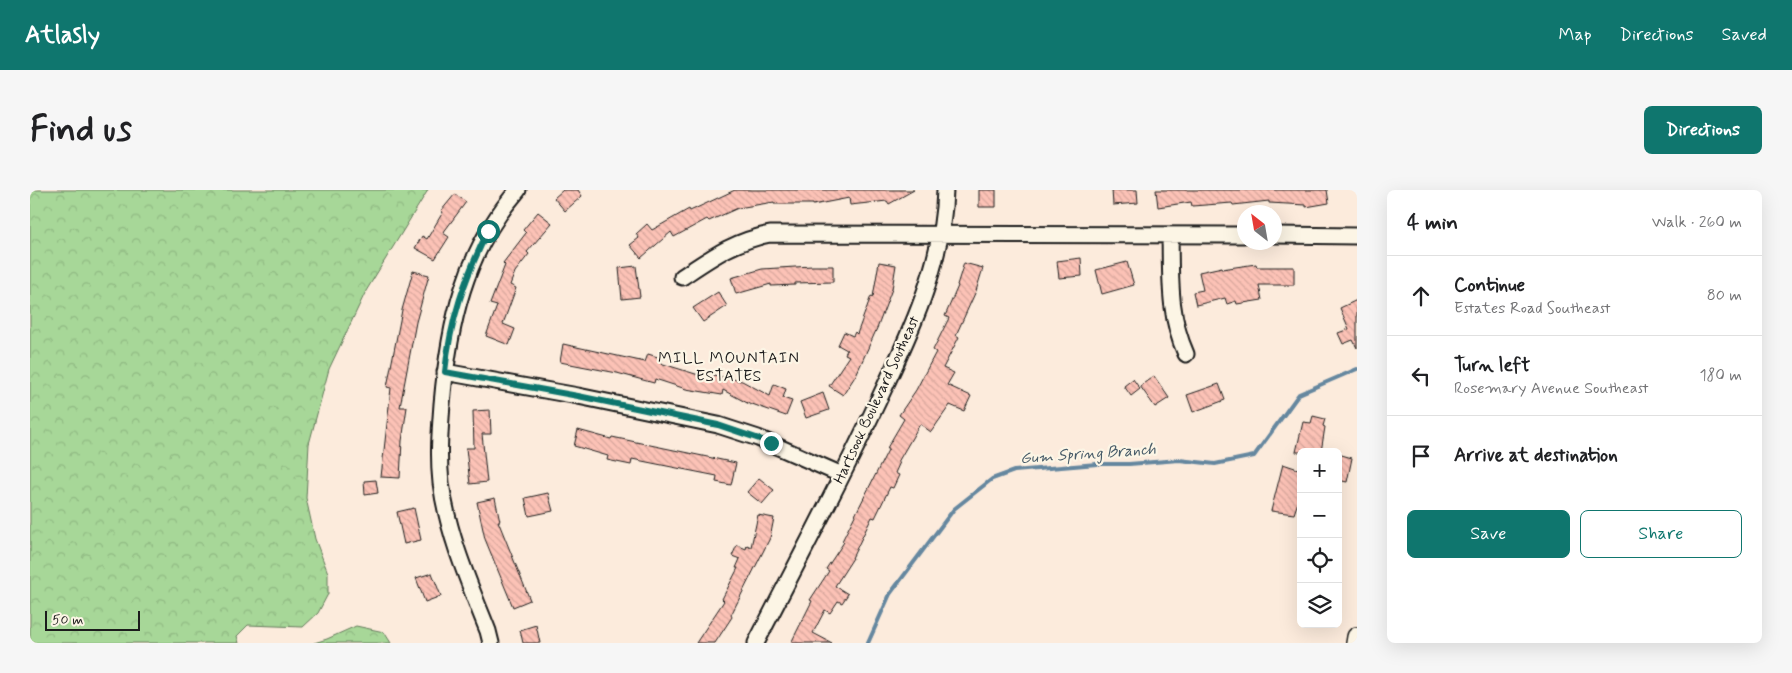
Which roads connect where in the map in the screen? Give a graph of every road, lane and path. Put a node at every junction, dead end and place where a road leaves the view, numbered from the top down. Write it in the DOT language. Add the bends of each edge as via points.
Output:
graph roads {
  1 [pos="518,190"];
  2 [pos="945,190"];
  3 [pos="940,235"];
  4 [pos="1170,235"];
  5 [pos="1237,235"];
  6 [pos="1282,235"];
  7 [pos="1357,236"];
  8 [pos="682,277"];
  9 [pos="1186,354"];
  10 [pos="445,372"];
  11 [pos="842,475"];
  12 [pos="1357,637"];
  13 [pos="491,643"];
  14 [pos="756,643"];
  15 [pos="1356,643"];
  1 -- 10 [label="street" via="488,231 470,268 454,314"];
  2 -- 3 [label="street, Hartsook Boulevard Southeast" via="945,216"];
  3 -- 4 [label="street"];
  3 -- 8 [label="street" via="770,234 722,249"];
  3 -- 11 [label="street, Hartsook Boulevard Southeast" via="932,272 911,332"];
  4 -- 5 [label="street"];
  4 -- 9 [label="street" via="1171,302 1174,322"];
  6 -- 7 [label="street"];
  10 -- 11 [label="street" via="718,425 758,438"];
  10 -- 13 [label="street" via="439,451 441,483 456,546"];
  11 -- 14 [label="street, Hartsook Boulevard Southeast"];
  12 -- 15 [label="street"];
}
